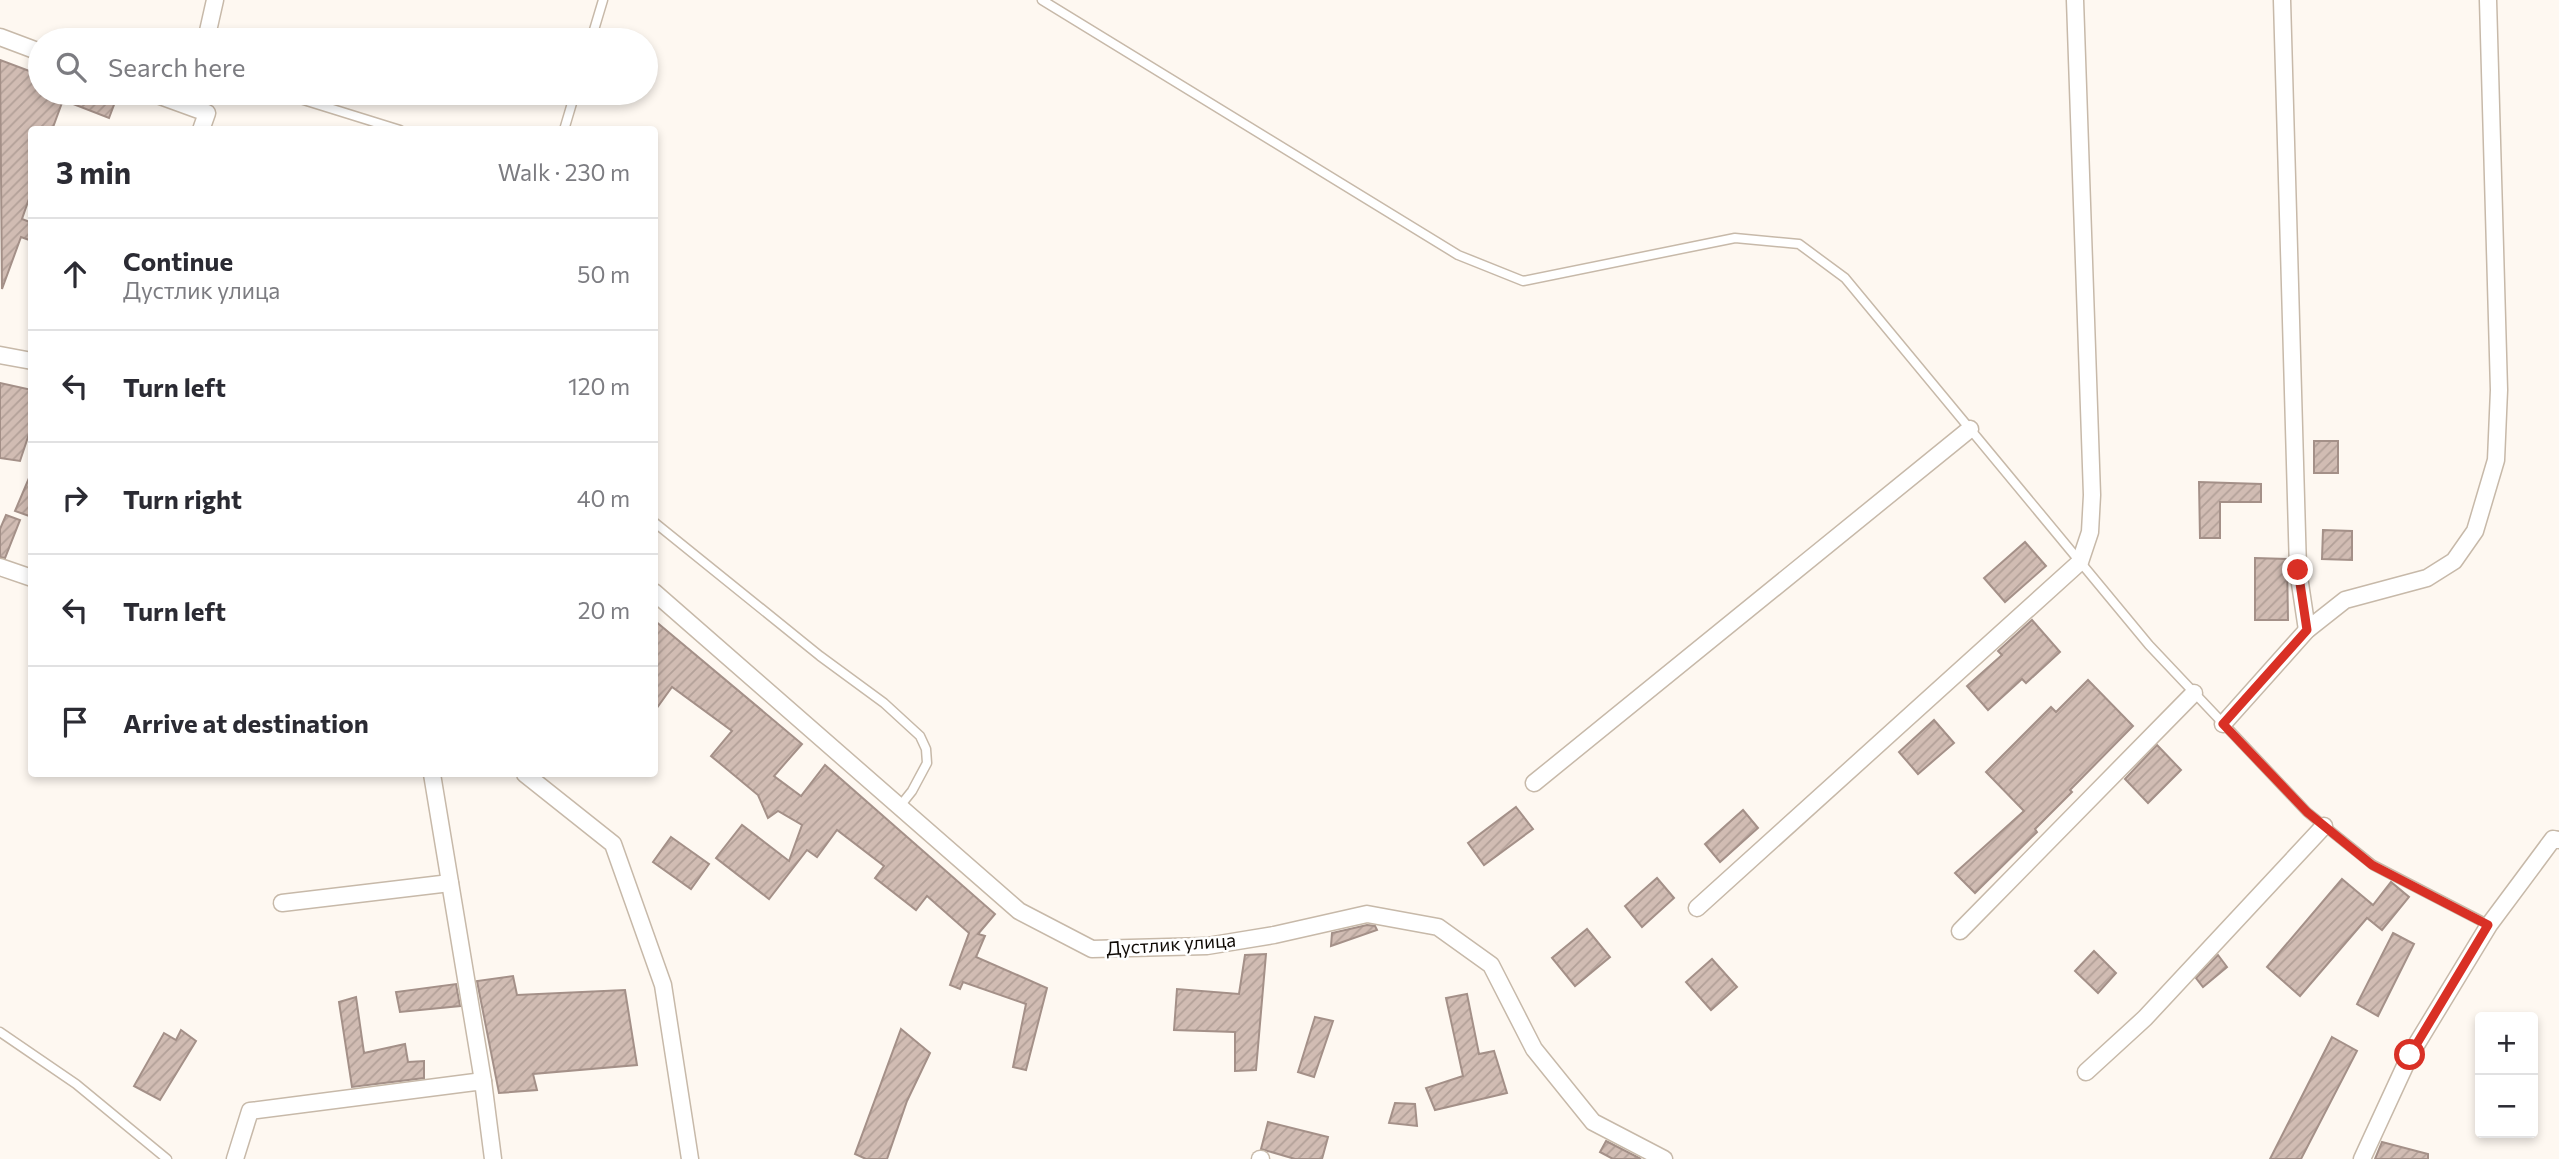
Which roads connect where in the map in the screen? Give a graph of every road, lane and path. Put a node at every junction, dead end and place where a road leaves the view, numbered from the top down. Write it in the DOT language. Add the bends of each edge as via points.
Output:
graph roads {
  1 [pos="215,0"];
  2 [pos="603,0"];
  3 [pos="1042,0"];
  4 [pos="2075,0"];
  5 [pos="2282,0"];
  6 [pos="2488,0"];
  7 [pos="209,28"];
  8 [pos="594,28"];
  9 [pos="0,37"];
  10 [pos="28,48"];
  11 [pos="198,105"];
  12 [pos="320,105"];
  13 [pos="571,105"];
  14 [pos="202,126"];
  15 [pos="387,126"];
  16 [pos="564,126"];
  17 [pos="0,355"];
  18 [pos="28,360"];
  19 [pos="1970,429"];
  20 [pos="658,525"];
  21 [pos="2080,562"];
  22 [pos="0,568"];
  23 [pos="28,577"];
  24 [pos="658,595"];
  25 [pos="2307,630"];
  26 [pos="2194,693"];
  27 [pos="2223,724"];
  28 [pos="432,777"];
  29 [pos="529,777"];
  30 [pos="1534,783"];
  31 [pos="900,806"];
  32 [pos="2324,826"];
  33 [pos="2559,840"];
  34 [pos="450,883"];
  35 [pos="282,903"];
  36 [pos="1697,908"];
  37 [pos="2488,925"];
  38 [pos="1960,931"];
  39 [pos="0,1032"];
  40 [pos="2086,1072"];
  41 [pos="483,1081"];
  42 [pos="167,1159"];
  43 [pos="235,1159"];
  44 [pos="493,1159"];
  45 [pos="690,1159"];
  46 [pos="1664,1159"];
  47 [pos="2362,1159"];
  1 -- 7 [label="street"];
  2 -- 8 [label="lane"];
  3 -- 19 [label="lane" via="1458,255 1523,281 1735,237 1799,244 1845,278"];
  4 -- 21 [label="street" via="2092,495 2091,532"];
  5 -- 25 [label="street" via="2298,570"];
  6 -- 25 [label="street" via="2499,390 2496,460 2475,531 2454,561 2427,578 2345,600"];
  9 -- 10 [label="street"];
  11 -- 14 [label="street" via="206,113"];
  12 -- 15 [label="lane"];
  13 -- 16 [label="lane"];
  17 -- 18 [label="street"];
  19 -- 21 [label="lane"];
  19 -- 30 [label="street"];
  20 -- 31 [label="lane" via="920,736 927,762"];
  21 -- 26 [label="lane"];
  21 -- 36 [label="street"];
  22 -- 23 [label="street"];
  24 -- 31 [label="street, Дустлик улица"];
  25 -- 27 [label="street"];
  26 -- 27 [label="lane"];
  26 -- 38 [label="street"];
  27 -- 32 [label="lane"];
  28 -- 34 [label="street"];
  29 -- 45 [label="street" via="613,844 663,985"];
  31 -- 46 [label="street, Дустлик улица" via="1019,911 1092,949 1207,946 1367,914 1438,928 1491,965 1534,1049 1593,1122"];
  32 -- 37 [label="lane" via="2372,865"];
  32 -- 40 [label="street" via="2146,1017"];
  33 -- 37 [label="street" via="2553,839"];
  34 -- 35 [label="street"];
  34 -- 41 [label="street"];
  37 -- 47 [label="street" via="2410,1055"];
  39 -- 42 [label="lane" via="76,1084"];
  41 -- 43 [label="street" via="250,1111"];
  41 -- 44 [label="street"];
}
